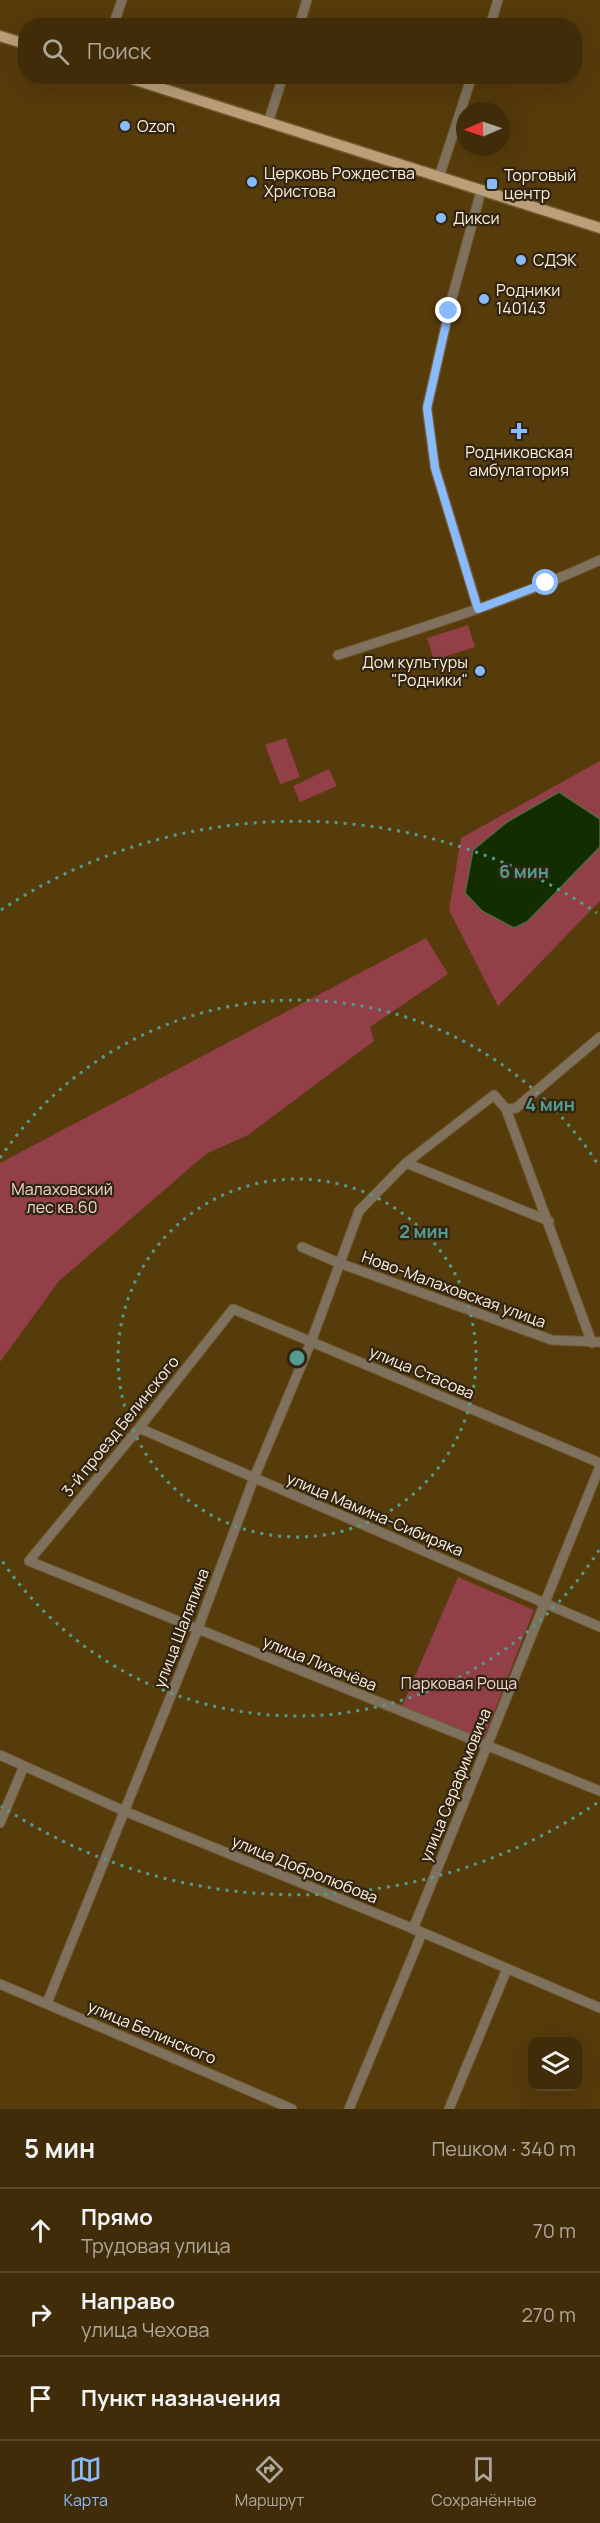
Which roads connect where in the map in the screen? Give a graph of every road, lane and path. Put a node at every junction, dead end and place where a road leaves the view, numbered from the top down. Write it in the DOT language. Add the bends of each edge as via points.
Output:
graph roads {
  1 [pos="122,0"];
  2 [pos="307,0"];
  3 [pos="498,0"];
  4 [pos="116,18"];
  5 [pos="301,18"];
  6 [pos="492,18"];
  7 [pos="0,36"];
  8 [pos="18,42"];
  9 [pos="148,84"];
  10 [pos="280,84"];
  11 [pos="469,84"];
  12 [pos="268,123"];
  13 [pos="439,177"];
  14 [pos="481,191"];
  15 [pos="600,228"];
  16 [pos="600,560"];
  17 [pos="478,609"];
  18 [pos="338,655"];
  19 [pos="600,1037"];
  20 [pos="506,1109"];
  21 [pos="406,1162"];
  22 [pos="549,1221"];
  23 [pos="302,1247"];
  24 [pos="339,1263"];
  25 [pos="233,1309"];
  26 [pos="311,1342"];
  27 [pos="596,1343"];
  28 [pos="139,1428"];
  29 [pos="600,1464"];
  30 [pos="254,1478"];
  31 [pos="29,1562"];
  32 [pos="543,1604"];
  33 [pos="600,1627"];
  34 [pos="197,1631"];
  35 [pos="488,1746"];
  36 [pos="0,1755"];
  37 [pos="24,1766"];
  38 [pos="600,1791"];
  39 [pos="124,1811"];
  40 [pos="0,1823"];
  41 [pos="418,1931"];
  42 [pos="507,1970"];
  43 [pos="0,1984"];
  44 [pos="46,2003"];
  45 [pos="600,2008"];
  46 [pos="292,2109"];
  47 [pos="349,2109"];
  48 [pos="449,2109"];
  1 -- 4 [label="street"];
  2 -- 5 [label="street"];
  3 -- 6 [label="street"];
  7 -- 8 [label="main road"];
  9 -- 12 [label="main road"];
  10 -- 12 [label="street"];
  11 -- 13 [label="street"];
  12 -- 13 [label="main road"];
  13 -- 14 [label="main road"];
  14 -- 15 [label="main road"];
  14 -- 17 [label="street" via="427,408 435,468"];
  16 -- 17 [label="street"];
  17 -- 18 [label="street"];
  19 -- 20 [label="street" via="516,1108"];
  20 -- 21 [label="street, улица Шаляпина" via="494,1095"];
  20 -- 22 [label="street"];
  21 -- 22 [label="street"];
  21 -- 24 [label="street, улица Шаляпина" via="359,1211"];
  22 -- 27 [label="street"];
  23 -- 24 [label="street, Ново-Малаховская улица"];
  24 -- 26 [label="street, улица Шаляпина"];
  24 -- 27 [label="street, Ново-Малаховская улица" via="552,1340"];
  25 -- 26 [label="street, улица Стасова"];
  25 -- 28 [label="street, 3-й проезд Белинского"];
  26 -- 29 [label="street, улица Стасова"];
  26 -- 30 [label="street, улица Шаляпина"];
  28 -- 30 [label="street, улица Мамина-Сибиряка"];
  28 -- 31 [label="street, 3-й проезд Белинского"];
  29 -- 32 [label="street, улица Серафимовича"];
  30 -- 32 [label="street, улица Мамина-Сибиряка"];
  30 -- 34 [label="street, улица Шаляпина"];
  31 -- 34 [label="street, улица Лихачёва"];
  32 -- 33 [label="street, улица Мамина-Сибиряка"];
  32 -- 35 [label="street, улица Серафимовича"];
  34 -- 35 [label="street, улица Лихачёва"];
  34 -- 39 [label="street, улица Шаляпина"];
  35 -- 38 [label="street, улица Лихачёва"];
  35 -- 41 [label="street, улица Серафимовича"];
  36 -- 37 [label="street, улица Добролюбова"];
  37 -- 39 [label="street, улица Добролюбова"];
  37 -- 40 [label="street"];
  39 -- 41 [label="street, улица Добролюбова"];
  39 -- 44 [label="street, улица Шаляпина"];
  41 -- 42 [label="street, улица Добролюбова"];
  41 -- 47 [label="street, улица Серафимовича"];
  42 -- 45 [label="street, улица Добролюбова"];
  42 -- 48 [label="street"];
  43 -- 44 [label="street, улица Белинского"];
  44 -- 46 [label="street, улица Белинского"];
}
